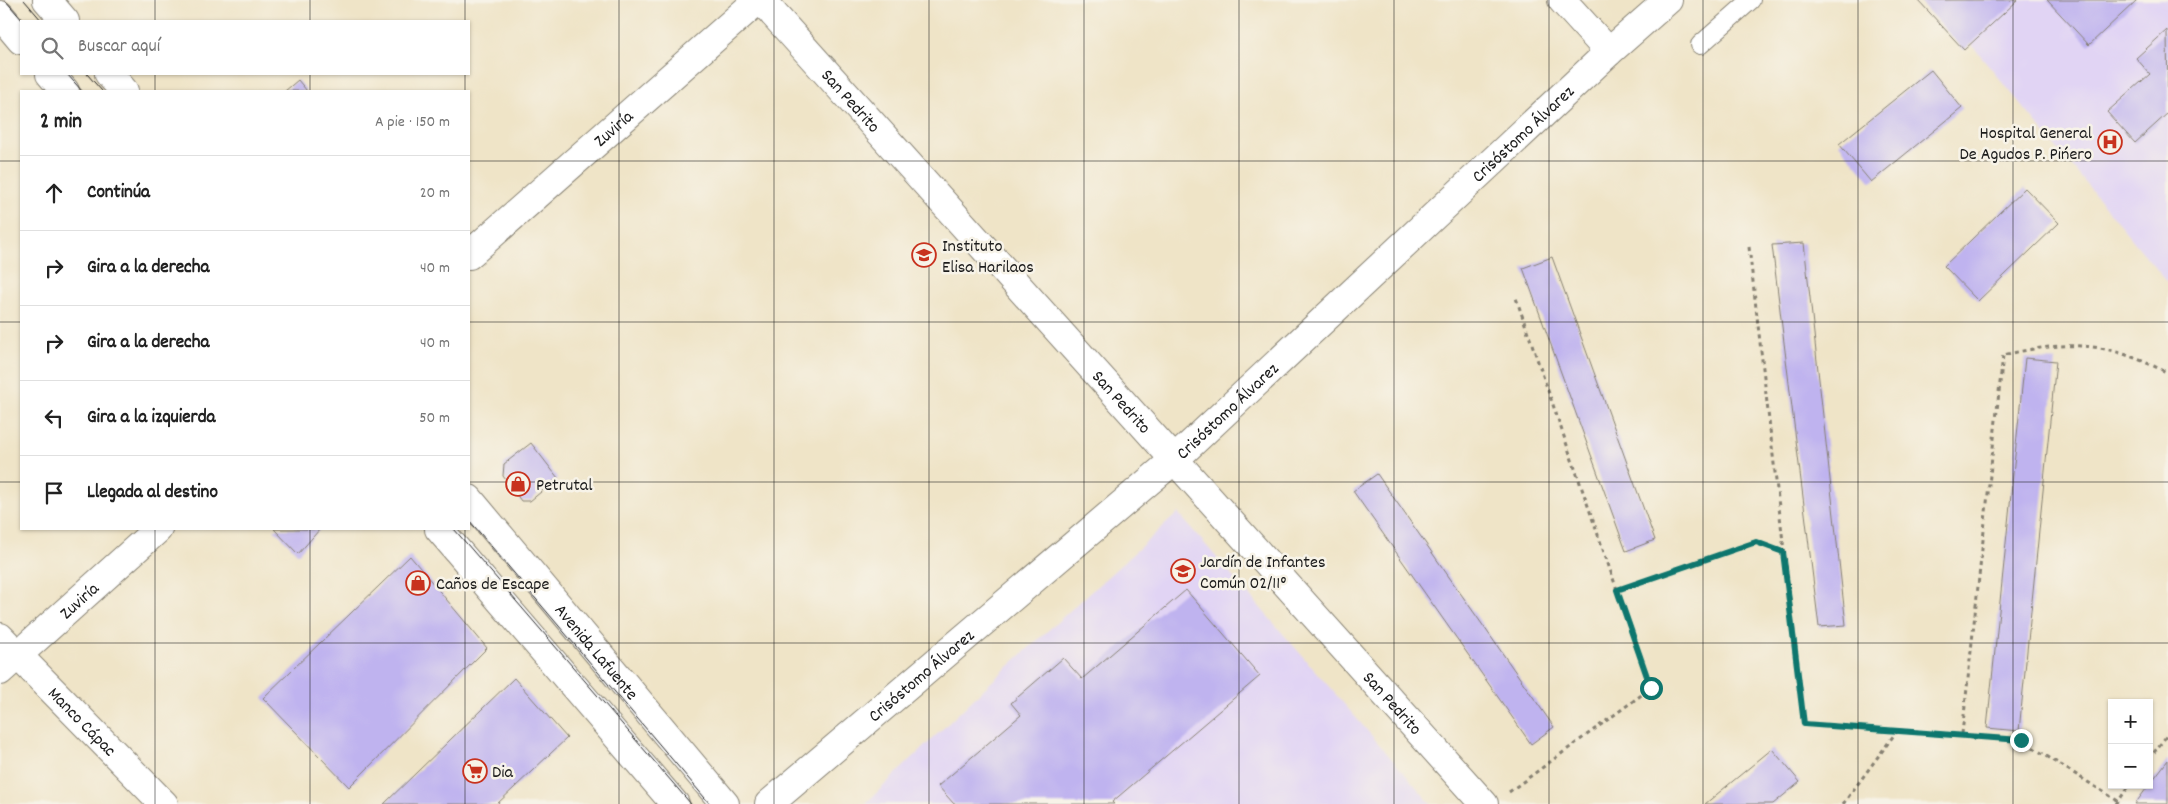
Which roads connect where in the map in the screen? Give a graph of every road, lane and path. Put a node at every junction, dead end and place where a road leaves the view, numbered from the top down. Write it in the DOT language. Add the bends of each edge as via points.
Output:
graph roads {
  1 [pos="47,0"];
  2 [pos="759,0"];
  3 [pos="1562,0"];
  4 [pos="1668,0"];
  5 [pos="1751,0"];
  6 [pos="0,15"];
  7 [pos="64,20"];
  8 [pos="20,39"];
  9 [pos="1700,45"];
  10 [pos="1609,52"];
  11 [pos="51,75"];
  12 [pos="110,75"];
  13 [pos="64,90"];
  14 [pos="123,90"];
  15 [pos="1749,247"];
  16 [pos="470,254"];
  17 [pos="1515,294"];
  18 [pos="2168,373"];
  19 [pos="1174,460"];
  20 [pos="470,500"];
  21 [pos="157,530"];
  22 [pos="440,530"];
  23 [pos="1783,552"];
  24 [pos="1617,590"];
  25 [pos="6,654"];
  26 [pos="1897,730"];
  27 [pos="1962,734"];
  28 [pos="2168,734"];
  29 [pos="2153,755"];
  30 [pos="2127,789"];
  31 [pos="1492,801"];
  32 [pos="2117,802"];
  33 [pos="164,804"];
  34 [pos="675,804"];
  35 [pos="725,804"];
  36 [pos="769,804"];
  37 [pos="1843,804"];
  1 -- 7 [label="street"];
  2 -- 16 [label="street, Zuviría"];
  2 -- 19 [label="street, San Pedrito"];
  3 -- 10 [label="street"];
  4 -- 10 [label="street, Crisóstomo Álvarez"];
  5 -- 9 [label="lane"];
  6 -- 8 [label="street"];
  10 -- 19 [label="street, Crisóstomo Álvarez"];
  11 -- 13 [label="street"];
  12 -- 14 [label="street"];
  15 -- 23 [label="path"];
  17 -- 24 [label="path"];
  18 -- 27 [label="path" via="2109,348 2075,344 2002,355"];
  19 -- 31 [label="street, San Pedrito"];
  19 -- 36 [label="street, Crisóstomo Álvarez"];
  20 -- 35 [label="street, Avenida Lafuente"];
  21 -- 25 [label="street, Zuviría"];
  22 -- 34 [label="street"];
  23 -- 24 [label="path" via="1756,542"];
  23 -- 26 [label="path" via="1804,724"];
  24 -- 31 [label="path" via="1651,688"];
  25 -- 33 [label="street, Manco Cápac"];
  26 -- 27 [label="path"];
  26 -- 37 [label="path"];
  27 -- 32 [label="path" via="2021,740"];
  28 -- 29 [label="path"];
  30 -- 32 [label="path"];
}
